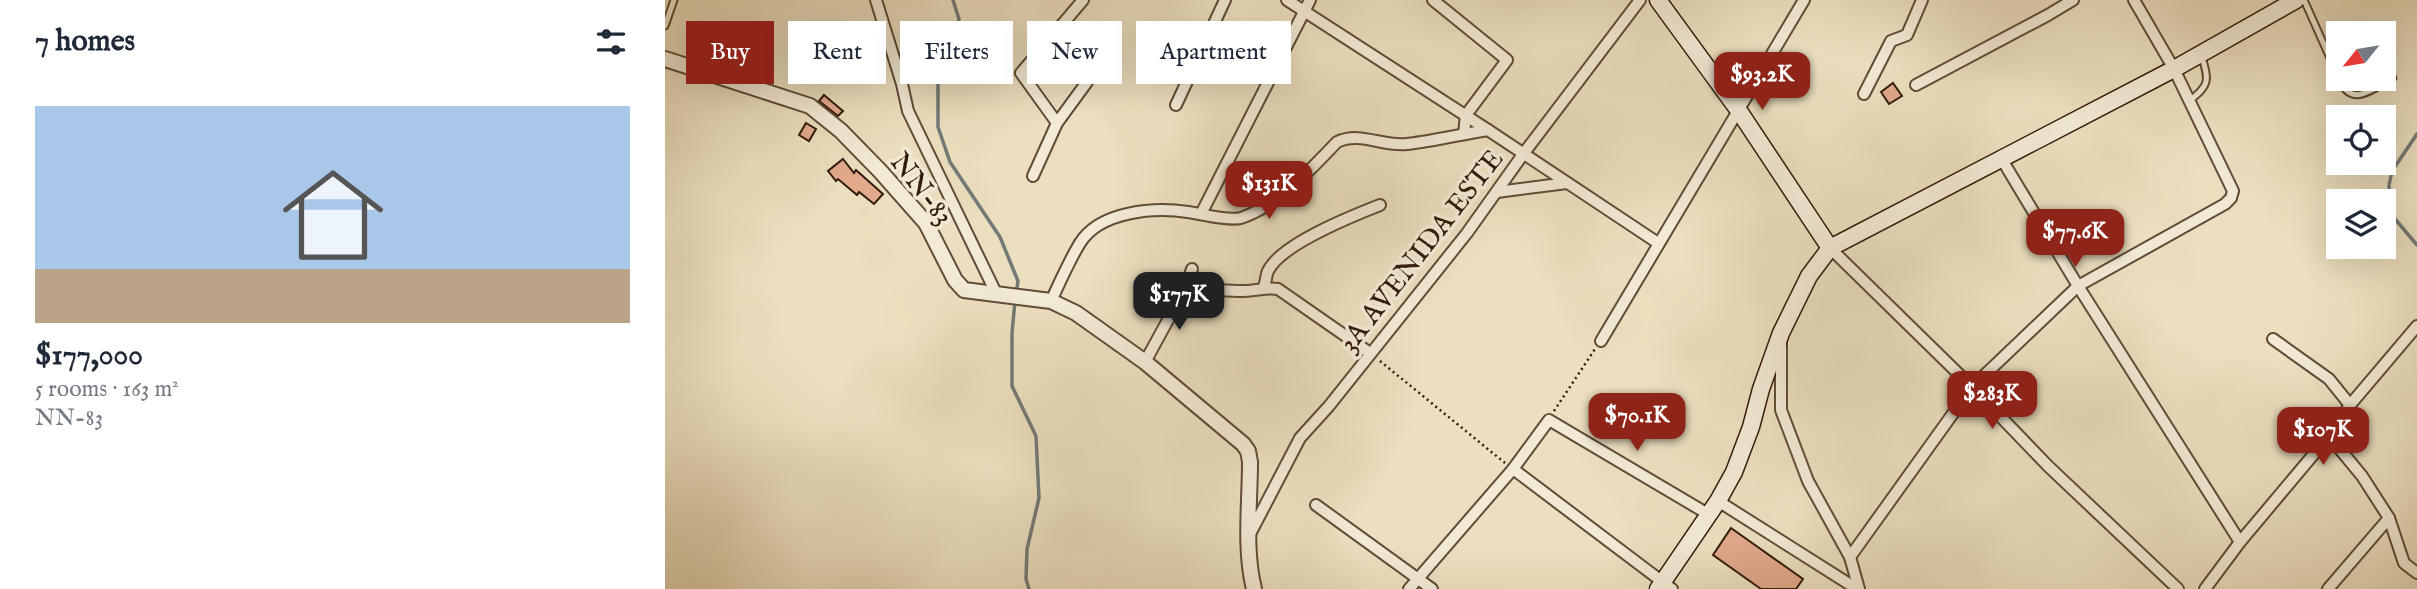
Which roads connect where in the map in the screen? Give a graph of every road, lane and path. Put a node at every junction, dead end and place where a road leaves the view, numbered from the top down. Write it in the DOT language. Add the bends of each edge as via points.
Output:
graph roads {
  1 [pos="674,0"];
  2 [pos="877,0"];
  3 [pos="1083,0"];
  4 [pos="1225,0"];
  5 [pos="1287,0"];
  6 [pos="1310,0"];
  7 [pos="1433,0"];
  8 [pos="1640,0"];
  9 [pos="1658,0"];
  10 [pos="1922,0"];
  11 [pos="2073,0"];
  12 [pos="2134,0"];
  13 [pos="2295,0"];
  14 [pos="2304,0"];
  15 [pos="1800,3"];
  16 [pos="1304,12"];
  17 [pos="665,26"];
  18 [pos="2326,48"];
  19 [pos="2201,54"];
  20 [pos="665,59"];
  21 [pos="2174,69"];
  22 [pos="1086,84"];
  23 [pos="1916,85"];
  24 [pos="2346,91"];
  25 [pos="2368,91"];
  26 [pos="1864,94"];
  27 [pos="2189,101"];
  28 [pos="1176,105"];
  29 [pos="1739,111"];
  30 [pos="1466,115"];
  31 [pos="1057,123"];
  32 [pos="1489,130"];
  33 [pos="1464,134"];
  34 [pos="1524,153"];
  35 [pos="2001,158"];
  36 [pos="1033,176"];
  37 [pos="1567,183"];
  38 [pos="1497,192"];
  39 [pos="1380,205"];
  40 [pos="1201,214"];
  41 [pos="1658,243"];
  42 [pos="1830,248"];
  43 [pos="1192,269"];
  44 [pos="2078,286"];
  45 [pos="1186,287"];
  46 [pos="1264,287"];
  47 [pos="1000,294"];
  48 [pos="1051,301"];
  49 [pos="2417,326"];
  50 [pos="1781,333"];
  51 [pos="2273,339"];
  52 [pos="1601,341"];
  53 [pos="1370,353"];
  54 [pos="1145,362"];
  55 [pos="1972,387"];
  56 [pos="2350,405"];
  57 [pos="1552,415"];
  58 [pos="2329,436"];
  59 [pos="1495,454"];
  60 [pos="1513,469"];
  61 [pos="1316,505"];
  62 [pos="1713,507"];
  63 [pos="2389,519"];
  64 [pos="1249,536"];
  65 [pos="2240,542"];
  66 [pos="1850,557"];
  67 [pos="2417,573"];
  68 [pos="1418,579"];
  69 [pos="1664,587"];
  70 [pos="1254,589"];
  71 [pos="1409,589"];
  72 [pos="1432,589"];
  73 [pos="1858,589"];
  74 [pos="2178,589"];
  75 [pos="2205,589"];
  76 [pos="2328,589"];
  1 -- 17 [label="lane"];
  2 -- 47 [label="street" via="908,111"];
  3 -- 31 [label="street" via="1021,73"];
  4 -- 28 [label="street"];
  5 -- 16 [label="street"];
  6 -- 16 [label="street"];
  7 -- 30 [label="street" via="1507,60"];
  8 -- 34 [label="street, 3A AVENIDA ESTE"];
  9 -- 29 [label="main road"];
  10 -- 26 [label="street" via="1907,35 1891,41"];
  11 -- 23 [label="street"];
  12 -- 21 [label="street"];
  13 -- 19 [label="main road"];
  14 -- 18 [label="lane"];
  15 -- 29 [label="street"];
  16 -- 30 [label="street"];
  16 -- 40 [label="street"];
  19 -- 21 [label="main road"];
  19 -- 27 [label="lane" via="2207,84"];
  20 -- 47 [label="street, NN-83 / NN-83" via="810,106 841,131 926,223 964,290"];
  21 -- 27 [label="street"];
  21 -- 35 [label="main road"];
  22 -- 31 [label="street"];
  24 -- 25 [label="lane" via="2359,96"];
  27 -- 44 [label="street" via="2232,191 2231,198"];
  29 -- 41 [label="street"];
  29 -- 42 [label="main road"];
  30 -- 32 [label="street"];
  30 -- 33 [label="street"];
  31 -- 36 [label="street"];
  32 -- 33 [label="street"];
  32 -- 34 [label="street"];
  33 -- 40 [label="street" via="1404,145 1345,139 1261,208 1238,219"];
  34 -- 37 [label="street"];
  34 -- 38 [label="street, 3A AVENIDA ESTE"];
  35 -- 42 [label="main road"];
  35 -- 44 [label="street"];
  37 -- 38 [label="street"];
  37 -- 41 [label="street"];
  38 -- 53 [label="street, 3A AVENIDA ESTE"];
  39 -- 46 [label="street" via="1294,246 1268,270"];
  40 -- 48 [label="street" via="1166,209 1105,222 1081,241"];
  41 -- 52 [label="street"];
  42 -- 50 [label="main road" via="1809,276"];
  42 -- 55 [label="street"];
  43 -- 45 [label="street"];
  44 -- 55 [label="street"];
  44 -- 65 [label="street"];
  45 -- 46 [label="street" via="1251,291"];
  45 -- 54 [label="street"];
  46 -- 53 [label="street" via="1278,289"];
  47 -- 48 [label="street, NN-83 / NN-83"];
  48 -- 54 [label="street, NN-83 / NN-83" via="1076,313"];
  49 -- 56 [label="street"];
  50 -- 62 [label="main road" via="1734,472"];
  50 -- 66 [label="street" via="1781,411 1808,481"];
  51 -- 56 [label="street" via="2329,379"];
  52 -- 57 [label="path"];
  53 -- 59 [label="path"];
  53 -- 64 [label="street, 3A AVENIDA ESTE" via="1300,438"];
  54 -- 64 [label="street, NN-83 / NN-83" via="1248,451"];
  55 -- 66 [label="street"];
  55 -- 74 [label="street"];
  56 -- 58 [label="street"];
  57 -- 60 [label="street"];
  57 -- 62 [label="street"];
  58 -- 63 [label="street"];
  58 -- 65 [label="street"];
  60 -- 68 [label="street"];
  60 -- 69 [label="street"];
  61 -- 68 [label="street"];
  62 -- 69 [label="main road"];
  62 -- 73 [label="street"];
  63 -- 67 [label="street" via="2404,563"];
  63 -- 76 [label="street"];
  64 -- 70 [label="street, NN-83 / NN-83"];
  65 -- 75 [label="street"];
  66 -- 73 [label="street"];
  68 -- 71 [label="street"];
  68 -- 72 [label="street"];
}
